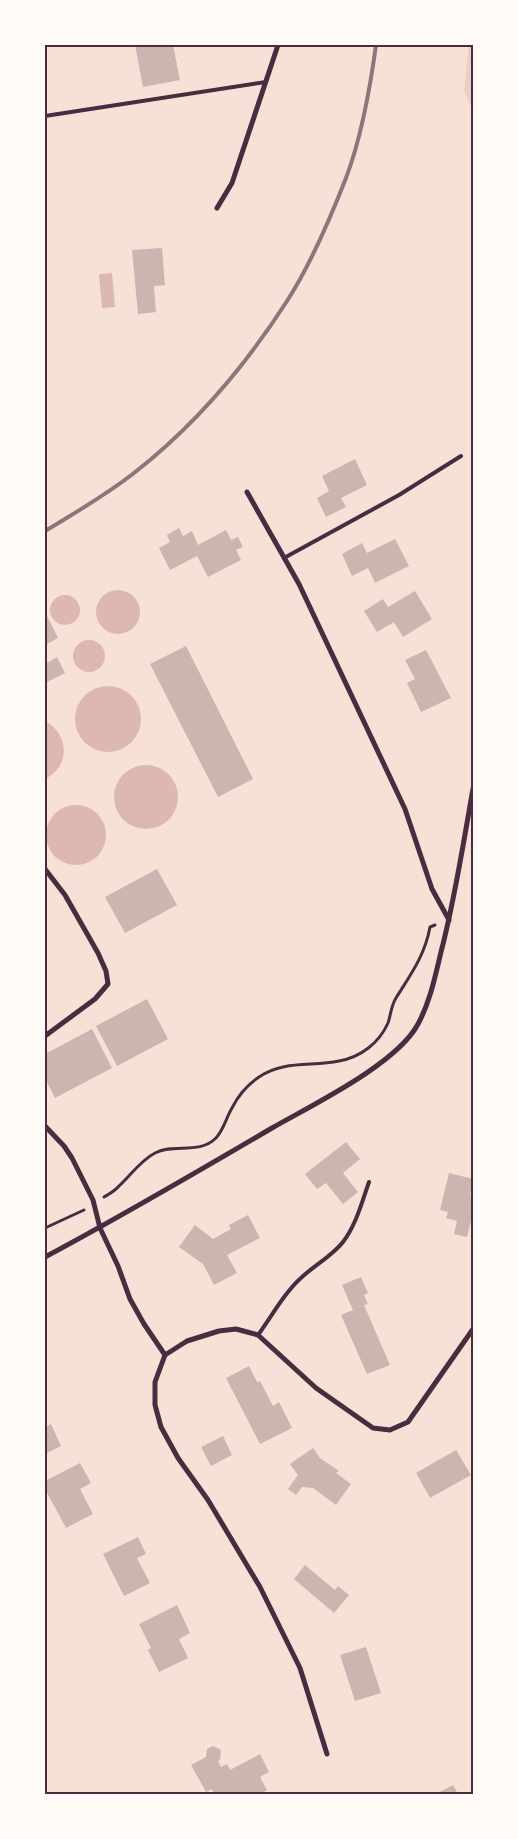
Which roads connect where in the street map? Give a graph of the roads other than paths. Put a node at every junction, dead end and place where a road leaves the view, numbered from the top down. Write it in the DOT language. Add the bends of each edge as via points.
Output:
graph roads {
  1 [pos="278,45"];
  2 [pos="266,82"];
  3 [pos="45,116"];
  4 [pos="217,208"];
  5 [pos="461,456"];
  6 [pos="247,492"];
  7 [pos="284,558"];
  8 [pos="473,789"];
  9 [pos="45,869"];
  10 [pos="449,920"];
  11 [pos="45,1036"];
  12 [pos="45,1126"];
  13 [pos="369,1182"];
  14 [pos="100,1228"];
  15 [pos="45,1257"];
  16 [pos="473,1329"];
  17 [pos="258,1335"];
  18 [pos="165,1355"];
  19 [pos="327,1754"];
  1 -- 2 [label="street"];
  2 -- 3 [label="lane"];
  2 -- 4 [label="street" via="232,183"];
  5 -- 7 [label="lane"];
  6 -- 7 [label="street"];
  7 -- 10 [label="street" via="405,809 432,890"];
  8 -- 10 [label="street"];
  9 -- 11 [label="street" via="65,895 98,953 108,984 95,999"];
  10 -- 14 [label="street" via="432,991 418,1025 398,1050 358,1078"];
  12 -- 14 [label="street" via="72,1158 94,1204"];
  13 -- 17 [label="lane" via="343,1242 301,1278"];
  14 -- 15 [label="street"];
  14 -- 18 [label="street" via="130,1299"];
  16 -- 17 [label="street" via="408,1422 390,1430 373,1428 316,1388"];
  17 -- 18 [label="street" via="236,1329 219,1331 187,1341"];
  18 -- 19 [label="street" via="155,1382 155,1405 161,1427 260,1587 300,1668"];
}
